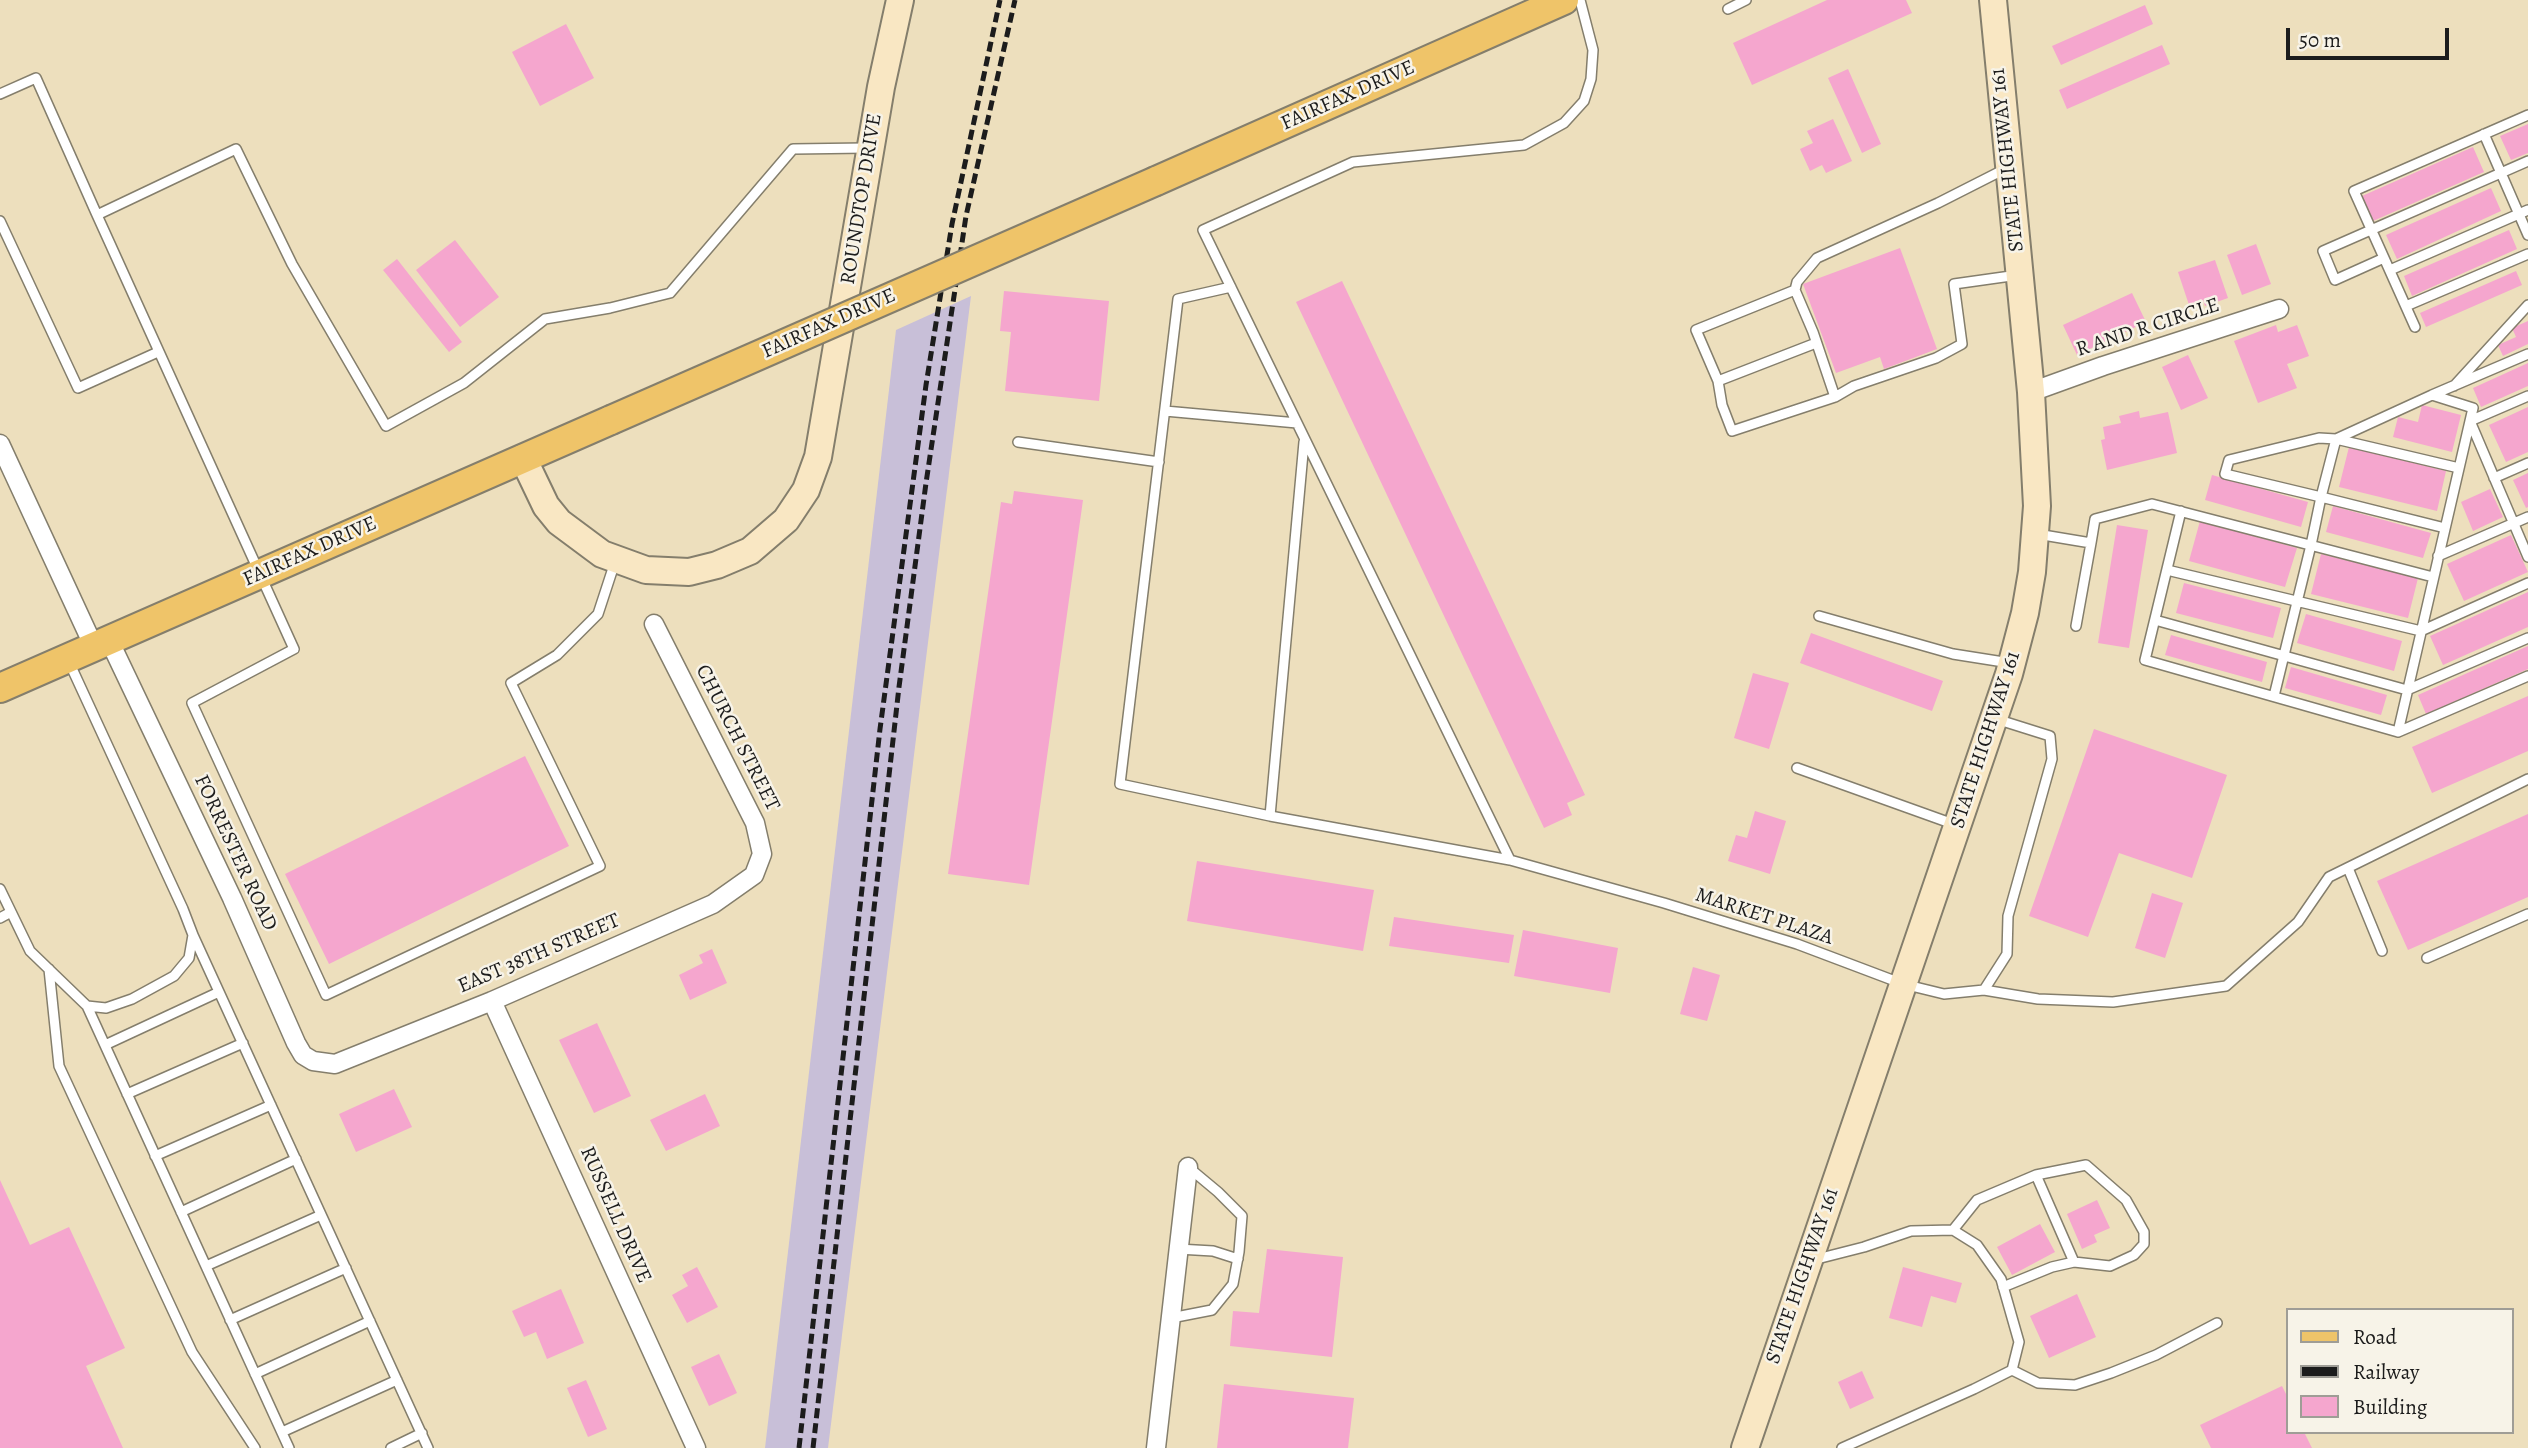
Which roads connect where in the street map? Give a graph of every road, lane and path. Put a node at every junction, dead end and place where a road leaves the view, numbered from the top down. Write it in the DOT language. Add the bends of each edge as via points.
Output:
graph roads {
  1 [pos="900,0"];
  2 [pos="1564,0"];
  3 [pos="1580,0"];
  4 [pos="1746,0"];
  5 [pos="1993,0"];
  6 [pos="1728,9"];
  7 [pos="0,94"];
  8 [pos="2528,115"];
  9 [pos="2484,134"];
  10 [pos="872,148"];
  11 [pos="2528,161"];
  12 [pos="2009,167"];
  13 [pos="2501,173"];
  14 [pos="2524,212"];
  15 [pos="97,215"];
  16 [pos="0,221"];
  17 [pos="2372,230"];
  18 [pos="2528,235"];
  19 [pos="2528,254"];
  20 [pos="2384,258"];
  21 [pos="2390,270"];
  22 [pos="2020,275"];
  23 [pos="1231,287"];
  24 [pos="1795,290"];
  25 [pos="2528,305"];
  26 [pos="2406,306"];
  27 [pos="2279,310"];
  28 [pos="2415,327"];
  29 [pos="1816,343"];
  30 [pos="158,352"];
  31 [pos="2528,354"];
  32 [pos="1718,381"];
  33 [pos="2454,386"];
  34 [pos="2031,392"];
  35 [pos="2432,396"];
  36 [pos="2528,396"];
  37 [pos="1835,397"];
  38 [pos="1165,411"];
  39 [pos="2470,421"];
  40 [pos="1297,424"];
  41 [pos="1304,439"];
  42 [pos="2336,439"];
  43 [pos="1018,442"];
  44 [pos="0,444"];
  45 [pos="523,458"];
  46 [pos="1159,461"];
  47 [pos="2528,463"];
  48 [pos="2459,468"];
  49 [pos="2494,478"];
  50 [pos="2322,496"];
  51 [pos="2181,512"];
  52 [pos="2528,517"];
  53 [pos="2514,523"];
  54 [pos="2445,528"];
  55 [pos="2035,534"];
  56 [pos="2091,543"];
  57 [pos="2311,545"];
  58 [pos="2438,556"];
  59 [pos="2528,556"];
  60 [pos="616,561"];
  61 [pos="2167,570"];
  62 [pos="260,574"];
  63 [pos="2433,577"];
  64 [pos="2528,583"];
  65 [pos="2296,602"];
  66 [pos="1819,616"];
  67 [pos="2155,620"];
  68 [pos="654,624"];
  69 [pos="2076,626"];
  70 [pos="2421,631"];
  71 [pos="2528,638"];
  72 [pos="102,644"];
  73 [pos="2283,656"];
  74 [pos="67,659"];
  75 [pos="2012,664"];
  76 [pos="2528,676"];
  77 [pos="0,688"];
  78 [pos="2407,690"];
  79 [pos="2274,696"];
  80 [pos="1994,719"];
  81 [pos="2398,732"];
  82 [pos="1797,768"];
  83 [pos="2528,779"];
  84 [pos="1270,816"];
  85 [pos="1958,825"];
  86 [pos="1510,860"];
  87 [pos="2348,868"];
  88 [pos="754,875"];
  89 [pos="0,889"];
  90 [pos="12,912"];
  91 [pos="2528,914"];
  92 [pos="0,918"];
  93 [pos="193,935"];
  94 [pos="2382,951"];
  95 [pos="2427,958"];
  96 [pos="49,969"];
  97 [pos="1903,984"];
  98 [pos="1984,990"];
  99 [pos="219,992"];
  100 [pos="492,1001"];
  101 [pos="87,1006"];
  102 [pos="243,1043"];
  103 [pos="105,1045"];
  104 [pos="335,1064"];
  105 [pos="128,1094"];
  106 [pos="271,1105"];
  107 [pos="156,1156"];
  108 [pos="296,1159"];
  109 [pos="1188,1167"];
  110 [pos="2036,1175"];
  111 [pos="181,1212"];
  112 [pos="321,1215"];
  113 [pos="1953,1230"];
  114 [pos="1178,1249"];
  115 [pos="1238,1259"];
  116 [pos="1808,1261"];
  117 [pos="2074,1262"];
  118 [pos="206,1266"];
  119 [pos="346,1268"];
  120 [pos="2003,1287"];
  121 [pos="1171,1318"];
  122 [pos="230,1320"];
  123 [pos="370,1321"];
  124 [pos="2217,1323"];
  125 [pos="2012,1370"];
  126 [pos="255,1374"];
  127 [pos="397,1380"];
  128 [pos="282,1432"];
  129 [pos="422,1433"];
  130 [pos="255,1448"];
  131 [pos="289,1448"];
  132 [pos="391,1448"];
  133 [pos="428,1448"];
  134 [pos="696,1448"];
  135 [pos="1156,1448"];
  136 [pos="1745,1448"];
  137 [pos="1842,1448"];
  1 -- 10 [label="main road, ROUNDTOP DRIVE"];
  2 -- 45 [label="main road, FAIRFAX DRIVE, bridge"];
  3 -- 23 [label="lane" via="1593,50 1591,79 1584,101 1564,123 1524,145 1353,162 1203,230"];
  4 -- 6 [label="lane"];
  5 -- 12 [label="main road, STATE HIGHWAY 161"];
  7 -- 15 [label="lane" via="36,78"];
  8 -- 9 [label="lane"];
  9 -- 13 [label="lane"];
  9 -- 17 [label="lane" via="2354,191"];
  10 -- 15 [label="lane" via="793,149 670,293 545,319 464,383 386,426 292,264 236,149"];
  10 -- 60 [label="main road, ROUNDTOP DRIVE" via="818,457 793,510 750,551 703,570 658,572"];
  11 -- 13 [label="lane"];
  12 -- 22 [label="main road, STATE HIGHWAY 161"];
  12 -- 24 [label="lane" via="1817,258"];
  13 -- 14 [label="lane"];
  13 -- 17 [label="lane"];
  14 -- 18 [label="lane"];
  14 -- 21 [label="lane"];
  15 -- 30 [label="lane"];
  16 -- 30 [label="lane" via="78,388"];
  17 -- 20 [label="lane"];
  17 -- 20 [label="lane" via="2323,251 2335,280"];
  19 -- 26 [label="lane"];
  20 -- 21 [label="lane"];
  21 -- 26 [label="lane"];
  22 -- 34 [label="main road, STATE HIGHWAY 161"];
  22 -- 37 [label="lane" via="1954,284 1962,344"];
  23 -- 38 [label="lane" via="1178,299"];
  23 -- 40 [label="lane"];
  24 -- 29 [label="lane"];
  24 -- 32 [label="lane" via="1696,330"];
  25 -- 33 [label="lane"];
  26 -- 28 [label="lane"];
  27 -- 34 [label="street, R AND R CIRCLE"];
  29 -- 32 [label="lane"];
  29 -- 37 [label="lane"];
  30 -- 62 [label="lane"];
  31 -- 33 [label="lane"];
  32 -- 37 [label="lane" via="1732,431"];
  33 -- 35 [label="lane"];
  34 -- 55 [label="main road, STATE HIGHWAY 161"];
  35 -- 39 [label="lane" via="2473,408"];
  35 -- 42 [label="lane"];
  36 -- 39 [label="lane"];
  38 -- 40 [label="lane"];
  38 -- 46 [label="lane"];
  39 -- 48 [label="lane"];
  39 -- 49 [label="lane"];
  40 -- 41 [label="lane"];
  41 -- 84 [label="lane"];
  41 -- 86 [label="lane"];
  42 -- 48 [label="lane"];
  42 -- 50 [label="lane"];
  42 -- 50 [label="lane" via="2319,438 2229,460 2225,474"];
  43 -- 46 [label="lane"];
  44 -- 72 [label="street, FORRESTER ROAD"];
  45 -- 60 [label="main road, ROUNDTOP DRIVE" via="559,522"];
  45 -- 62 [label="main road, FAIRFAX DRIVE"];
  46 -- 84 [label="lane, MARKET PLAZA" via="1120,784"];
  47 -- 49 [label="lane"];
  48 -- 54 [label="lane"];
  49 -- 53 [label="lane"];
  50 -- 54 [label="lane"];
  50 -- 57 [label="lane"];
  51 -- 56 [label="lane" via="2152,504 2095,519"];
  51 -- 57 [label="lane"];
  51 -- 61 [label="lane"];
  52 -- 53 [label="lane"];
  53 -- 58 [label="lane"];
  53 -- 59 [label="lane"];
  54 -- 58 [label="lane"];
  55 -- 56 [label="lane"];
  55 -- 75 [label="main road, STATE HIGHWAY 161" via="2025,613"];
  56 -- 69 [label="lane"];
  57 -- 63 [label="lane"];
  57 -- 65 [label="lane"];
  58 -- 63 [label="lane"];
  60 -- 62 [label="lane" via="598,614 557,655 510,683 600,866 326,995 192,703 294,649"];
  61 -- 65 [label="lane"];
  61 -- 67 [label="lane"];
  62 -- 72 [label="main road, FAIRFAX DRIVE"];
  63 -- 70 [label="lane"];
  64 -- 70 [label="lane"];
  65 -- 70 [label="lane"];
  65 -- 73 [label="lane"];
  66 -- 75 [label="lane" via="1953,654"];
  67 -- 73 [label="lane"];
  67 -- 79 [label="lane" via="2145,660"];
  68 -- 88 [label="street, CHURCH STREET" via="755,823 762,854"];
  70 -- 78 [label="lane"];
  71 -- 78 [label="lane"];
  72 -- 74 [label="main road, FAIRFAX DRIVE"];
  72 -- 104 [label="street, FORRESTER ROAD" via="232,898 296,1043 313,1061"];
  73 -- 78 [label="lane"];
  73 -- 79 [label="lane"];
  74 -- 77 [label="main road, FAIRFAX DRIVE"];
  74 -- 93 [label="lane"];
  75 -- 80 [label="main road, STATE HIGHWAY 161"];
  76 -- 81 [label="lane"];
  78 -- 81 [label="lane"];
  79 -- 81 [label="lane"];
  80 -- 85 [label="main road, STATE HIGHWAY 161"];
  80 -- 98 [label="lane" via="2050,736 2052,760 2008,916 2007,954"];
  82 -- 85 [label="lane"];
  83 -- 87 [label="lane, MARKET PLAZA"];
  84 -- 86 [label="lane, MARKET PLAZA"];
  85 -- 97 [label="main road, STATE HIGHWAY 161"];
  86 -- 97 [label="lane, MARKET PLAZA" via="1797,944"];
  87 -- 94 [label="lane"];
  87 -- 98 [label="lane, MARKET PLAZA" via="2329,877 2298,922 2226,986 2113,1002 2038,999"];
  88 -- 100 [label="street, EAST 38TH STREET" via="713,904"];
  89 -- 90 [label="lane"];
  90 -- 92 [label="lane"];
  90 -- 96 [label="lane" via="30,951"];
  91 -- 95 [label="lane"];
  93 -- 99 [label="lane"];
  93 -- 101 [label="lane" via="189,958 174,976 106,1008"];
  96 -- 101 [label="lane"];
  96 -- 130 [label="lane" via="59,1066 192,1352"];
  97 -- 98 [label="lane, MARKET PLAZA" via="1944,995"];
  97 -- 116 [label="main road, STATE HIGHWAY 161"];
  99 -- 102 [label="lane"];
  99 -- 103 [label="lane"];
  100 -- 104 [label="street, EAST 38TH STREET"];
  100 -- 134 [label="street, RUSSELL DRIVE"];
  101 -- 103 [label="lane"];
  102 -- 105 [label="lane"];
  102 -- 106 [label="lane"];
  103 -- 105 [label="lane"];
  105 -- 107 [label="lane"];
  106 -- 107 [label="lane"];
  106 -- 108 [label="lane"];
  107 -- 111 [label="lane"];
  108 -- 111 [label="lane"];
  108 -- 112 [label="lane"];
  109 -- 114 [label="street"];
  109 -- 115 [label="lane" via="1242,1216"];
  110 -- 113 [label="lane" via="1977,1200"];
  110 -- 117 [label="lane"];
  110 -- 117 [label="lane" via="2085,1165 2126,1200 2144,1232 2144,1244 2134,1255 2110,1266"];
  111 -- 118 [label="lane"];
  112 -- 118 [label="lane"];
  112 -- 119 [label="lane"];
  113 -- 116 [label="lane" via="1911,1231"];
  113 -- 120 [label="lane" via="1978,1245"];
  114 -- 115 [label="lane" via="1213,1251"];
  114 -- 121 [label="street"];
  115 -- 121 [label="lane" via="1233,1284 1213,1310"];
  116 -- 136 [label="main road, STATE HIGHWAY 161"];
  117 -- 120 [label="lane"];
  118 -- 122 [label="lane"];
  119 -- 122 [label="lane"];
  119 -- 123 [label="lane"];
  120 -- 125 [label="lane" via="2018,1342"];
  121 -- 135 [label="street"];
  122 -- 126 [label="lane"];
  123 -- 126 [label="lane"];
  123 -- 127 [label="lane"];
  124 -- 125 [label="lane" via="2156,1354 2075,1385 2038,1383"];
  125 -- 137 [label="lane"];
  126 -- 128 [label="lane"];
  127 -- 128 [label="lane"];
  127 -- 129 [label="lane"];
  128 -- 131 [label="lane"];
  129 -- 132 [label="lane"];
  129 -- 133 [label="lane"];
}
